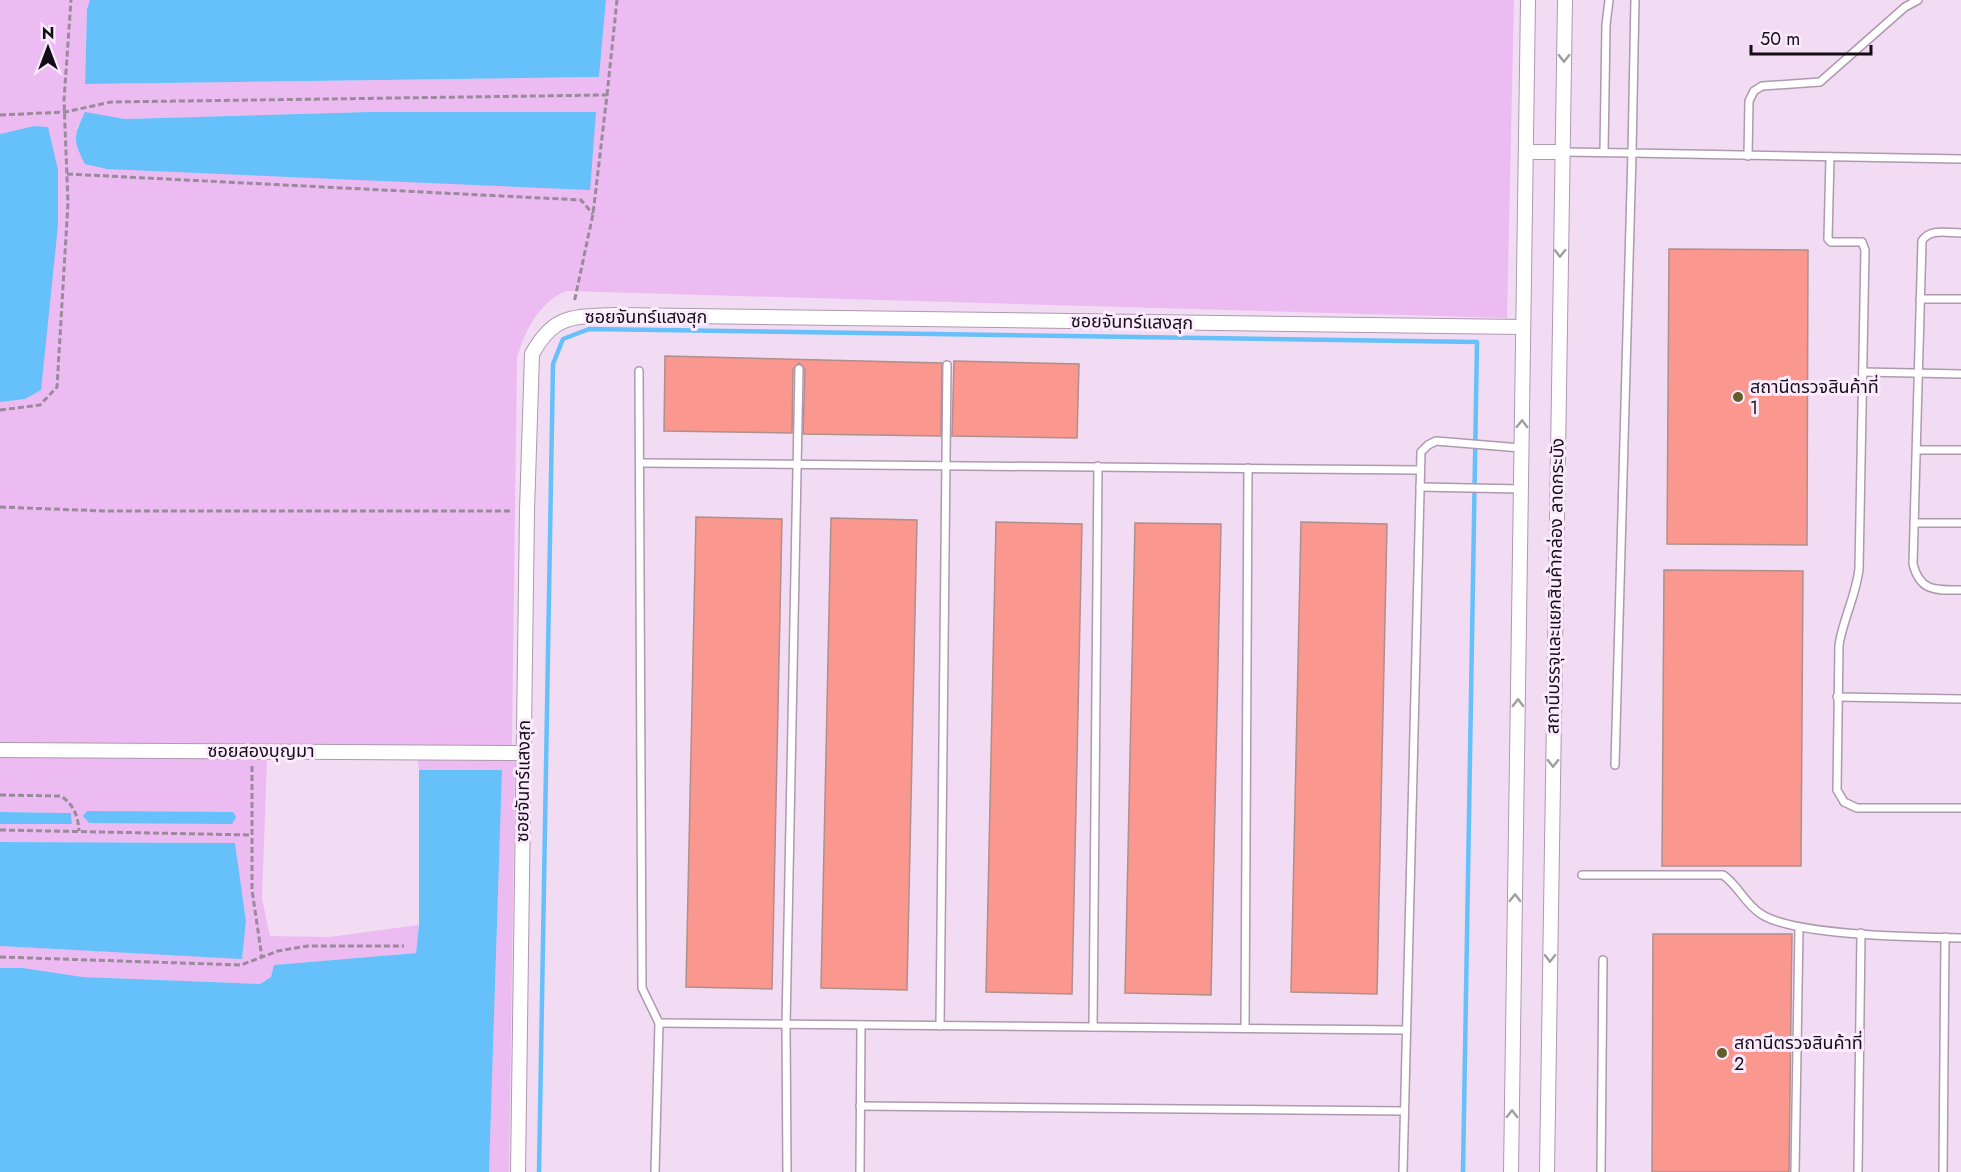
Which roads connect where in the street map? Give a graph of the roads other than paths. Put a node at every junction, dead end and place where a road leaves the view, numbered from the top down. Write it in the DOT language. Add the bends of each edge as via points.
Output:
graph roads {
  1 [pos="1528,0"];
  2 [pos="1565,0"];
  3 [pos="1609,0"];
  4 [pos="1635,0"];
  5 [pos="1918,0"];
  6 [pos="1526,152"];
  7 [pos="1562,152"];
  8 [pos="1604,152"];
  9 [pos="1632,153"];
  10 [pos="1748,156"];
  11 [pos="1830,157"];
  12 [pos="1961,159"];
  13 [pos="1961,233"];
  14 [pos="1920,299"];
  15 [pos="1961,299"];
  16 [pos="1523,327"];
  17 [pos="947,365"];
  18 [pos="799,369"];
  19 [pos="639,371"];
  20 [pos="1863,372"];
  21 [pos="1918,374"];
  22 [pos="1961,374"];
  23 [pos="1521,448"];
  24 [pos="1918,450"];
  25 [pos="1961,450"];
  26 [pos="799,462"];
  27 [pos="641,463"];
  28 [pos="946,464"];
  29 [pos="1098,466"];
  30 [pos="1248,468"];
  31 [pos="1420,470"];
  32 [pos="1420,487"];
  33 [pos="1521,489"];
  34 [pos="1916,523"];
  35 [pos="1961,523"];
  36 [pos="1961,590"];
  37 [pos="1837,697"];
  38 [pos="1961,699"];
  39 [pos="0,750"];
  40 [pos="523,753"];
  41 [pos="1615,765"];
  42 [pos="1961,808"];
  43 [pos="1582,875"];
  44 [pos="1799,927"];
  45 [pos="1861,933"];
  46 [pos="1946,937"];
  47 [pos="1961,938"];
  48 [pos="1603,960"];
  49 [pos="659,1023"];
  50 [pos="786,1024"];
  51 [pos="861,1025"];
  52 [pos="940,1026"];
  53 [pos="1093,1027"];
  54 [pos="1245,1028"];
  55 [pos="1405,1030"];
  56 [pos="860,1106"];
  57 [pos="1404,1111"];
  58 [pos="518,1172"];
  59 [pos="655,1172"];
  60 [pos="787,1172"];
  61 [pos="860,1172"];
  62 [pos="1403,1172"];
  63 [pos="1511,1172"];
  64 [pos="1547,1172"];
  65 [pos="1601,1172"];
  66 [pos="1795,1172"];
  67 [pos="1858,1172"];
  68 [pos="1943,1172"];
  1 -- 6 [label="street, สถานีบรรจุและแยกสินค้ากล่อง ลาดกระบัง"];
  2 -- 7 [label="street, สถานีบรรจุและแยกสินค้ากล่อง ลาดกระบัง, one-way"];
  3 -- 8 [label="lane"];
  4 -- 9 [label="lane"];
  5 -- 10 [label="lane" via="1820,82 1762,86 1754,91 1749,101"];
  6 -- 7 [label="street"];
  6 -- 16 [label="street, สถานีบรรจุและแยกสินค้ากล่อง ลาดกระบัง"];
  7 -- 8 [label="lane"];
  7 -- 64 [label="street, สถานีบรรจุและแยกสินค้ากล่อง ลาดกระบัง, one-way"];
  8 -- 9 [label="lane"];
  9 -- 10 [label="lane"];
  9 -- 41 [label="lane"];
  10 -- 11 [label="lane"];
  11 -- 12 [label="lane"];
  11 -- 20 [label="lane" via="1828,239 1865,244"];
  13 -- 14 [label="lane" via="1934,232 1922,241"];
  14 -- 15 [label="lane"];
  14 -- 21 [label="lane"];
  23 -- 16 [label="street, สถานีบรรจุและแยกสินค้ากล่อง ลาดกระบัง, one-way"];
  16 -- 40 [label="street, ซอยจันทร์แสงสุก" via="569,317 541,337 532,354"];
  17 -- 28 [label="lane"];
  18 -- 26 [label="lane"];
  19 -- 27 [label="lane"];
  20 -- 21 [label="lane"];
  20 -- 37 [label="lane" via="1859,569 1857,588 1841,628"];
  21 -- 22 [label="lane"];
  21 -- 24 [label="lane"];
  23 -- 31 [label="lane" via="1436,441 1422,452"];
  23 -- 33 [label="street, สถานีบรรจุและแยกสินค้ากล่อง ลาดกระบัง"];
  24 -- 25 [label="lane"];
  24 -- 34 [label="lane"];
  26 -- 27 [label="lane"];
  26 -- 28 [label="lane"];
  26 -- 50 [label="lane"];
  27 -- 49 [label="lane" via="642,988"];
  28 -- 29 [label="lane"];
  28 -- 52 [label="lane"];
  29 -- 30 [label="lane"];
  29 -- 53 [label="lane"];
  30 -- 31 [label="lane"];
  30 -- 54 [label="lane"];
  31 -- 32 [label="lane"];
  32 -- 33 [label="lane"];
  32 -- 55 [label="lane"];
  63 -- 33 [label="street, สถานีบรรจุและแยกสินค้ากล่อง ลาดกระบัง, one-way"];
  34 -- 35 [label="lane"];
  34 -- 36 [label="lane" via="1916,577 1922,584 1940,590"];
  37 -- 38 [label="lane"];
  37 -- 42 [label="lane" via="1837,790 1844,802 1862,808"];
  39 -- 40 [label="street, ซอยสองบุญมา"];
  40 -- 58 [label="street, ซอยจันทร์แสงสุก"];
  43 -- 44 [label="lane" via="1723,875 1761,914"];
  44 -- 45 [label="lane"];
  44 -- 66 [label="lane"];
  45 -- 46 [label="lane"];
  45 -- 67 [label="lane"];
  46 -- 47 [label="lane"];
  46 -- 68 [label="lane"];
  48 -- 65 [label="lane"];
  49 -- 50 [label="lane"];
  49 -- 59 [label="lane"];
  50 -- 51 [label="lane"];
  50 -- 60 [label="lane"];
  51 -- 52 [label="lane"];
  51 -- 56 [label="lane"];
  52 -- 53 [label="lane"];
  53 -- 54 [label="lane"];
  54 -- 55 [label="lane"];
  55 -- 57 [label="lane"];
  56 -- 57 [label="lane"];
  56 -- 61 [label="lane"];
  57 -- 62 [label="lane"];
}
